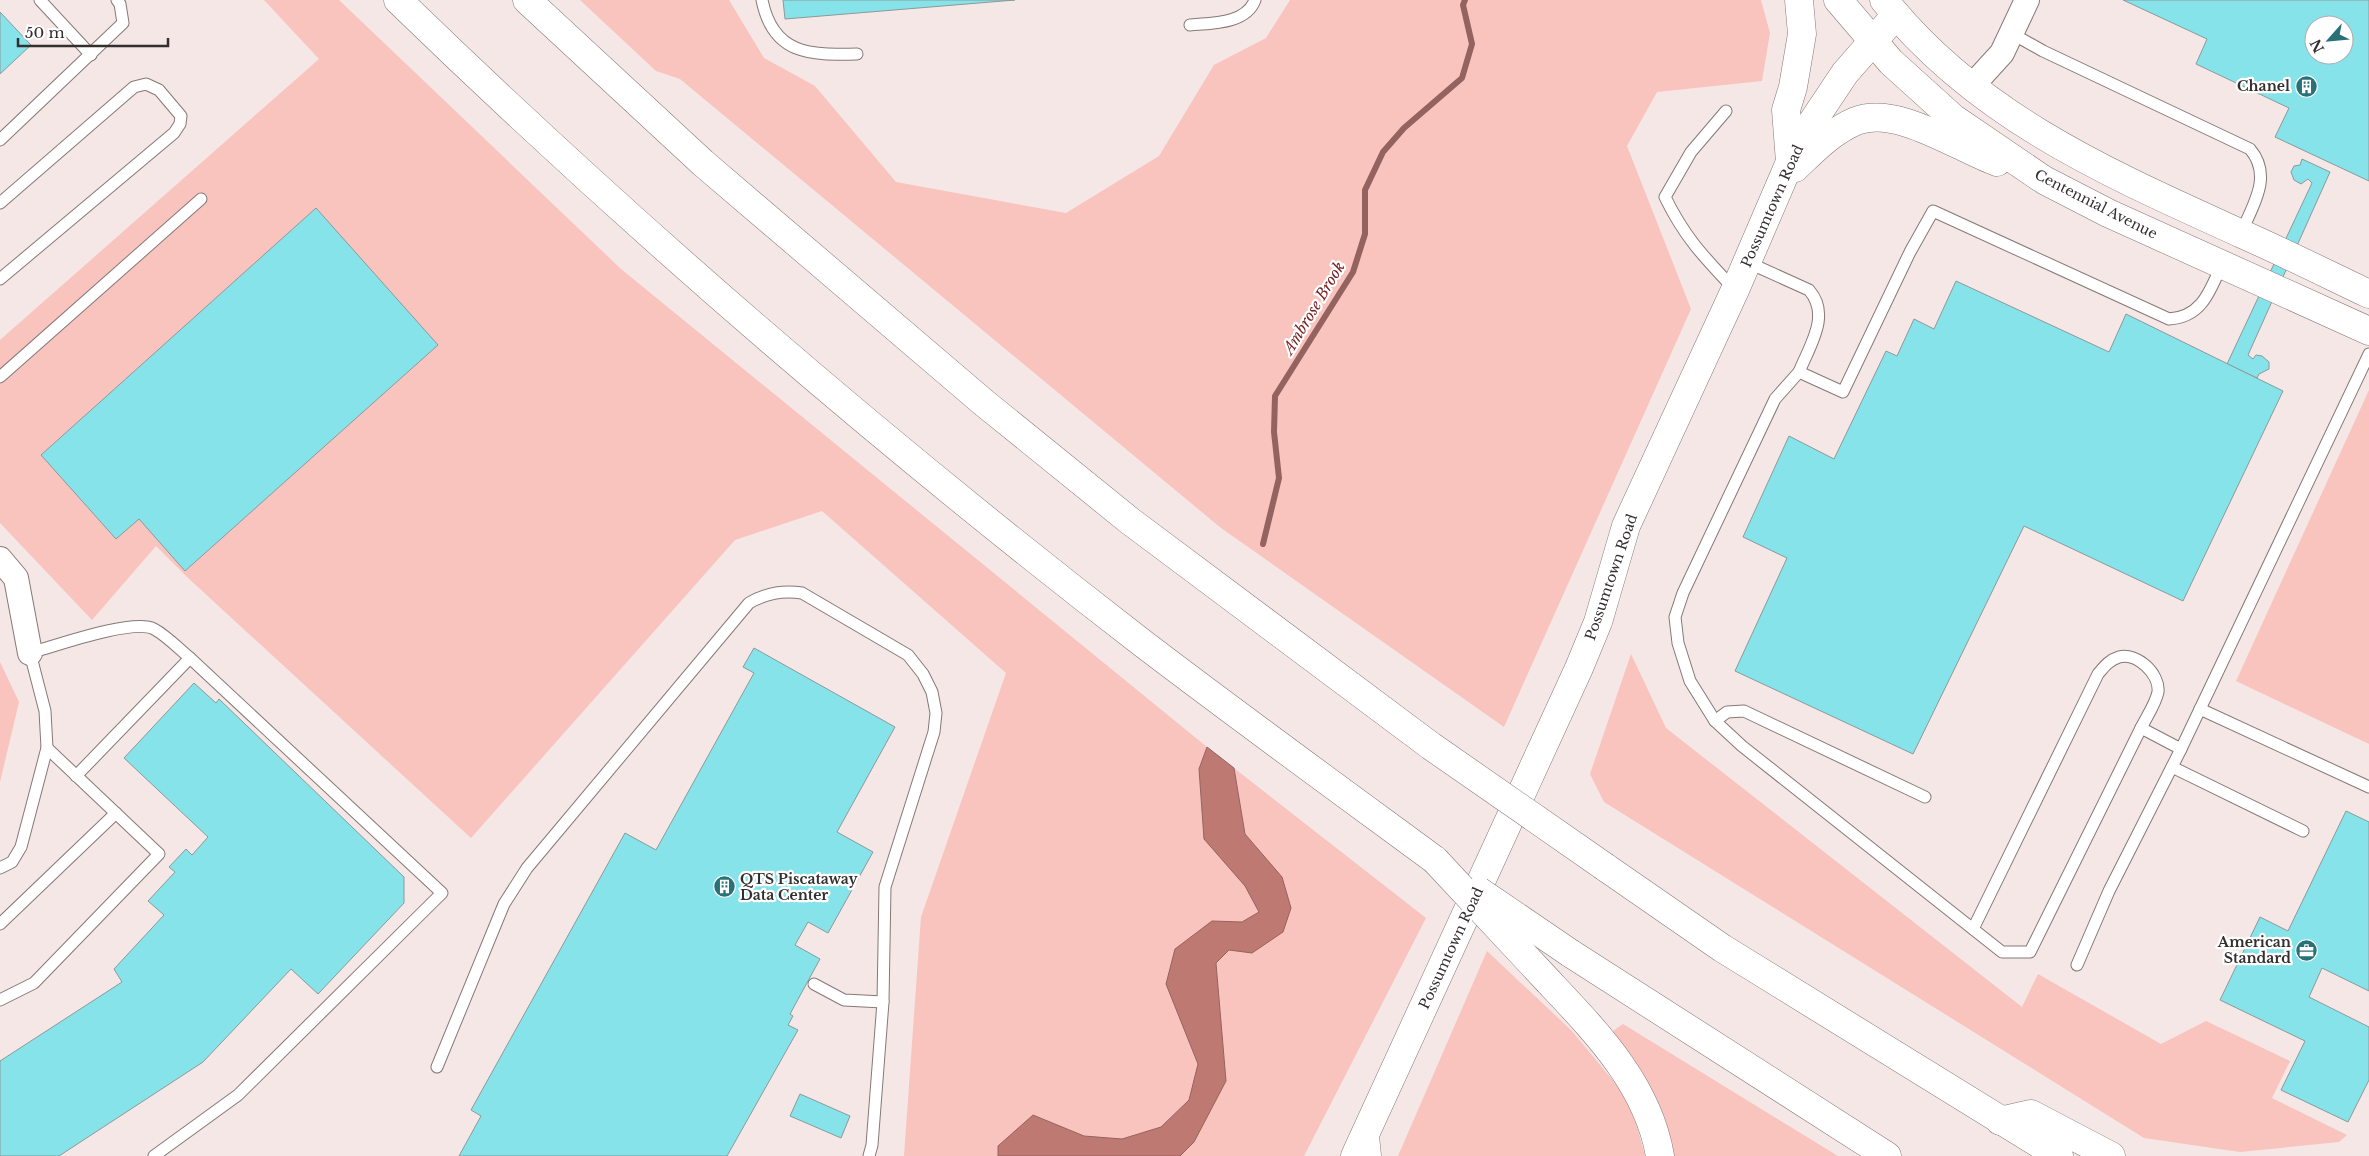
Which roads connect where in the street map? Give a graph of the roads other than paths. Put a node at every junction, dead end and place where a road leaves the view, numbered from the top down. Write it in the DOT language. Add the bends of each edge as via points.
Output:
graph roads {
  1 [pos="40,0"];
  2 [pos="117,0"];
  3 [pos="398,0"];
  4 [pos="527,0"];
  5 [pos="762,0"];
  6 [pos="1255,0"];
  7 [pos="1799,0"];
  8 [pos="1838,0"];
  9 [pos="2027,0"];
  10 [pos="1890,8"];
  11 [pos="1190,26"];
  12 [pos="2011,33"];
  13 [pos="1872,41"];
  14 [pos="857,54"];
  15 [pos="91,55"];
  16 [pos="1972,87"];
  17 [pos="1726,112"];
  18 [pos="0,140"];
  19 [pos="1786,172"];
  20 [pos="2044,180"];
  21 [pos="201,199"];
  22 [pos="0,203"];
  23 [pos="2241,233"];
  24 [pos="1747,262"];
  25 [pos="2222,264"];
  26 [pos="0,280"];
  27 [pos="1735,290"];
  28 [pos="2369,294"];
  29 [pos="2369,331"];
  30 [pos="2369,354"];
  31 [pos="1800,372"];
  32 [pos="0,377"];
  33 [pos="0,559"];
  34 [pos="30,653"];
  35 [pos="190,658"];
  36 [pos="2200,709"];
  37 [pos="1715,721"];
  38 [pos="2141,728"];
  39 [pos="47,748"];
  40 [pos="2181,749"];
  41 [pos="2172,767"];
  42 [pos="76,776"];
  43 [pos="2369,788"];
  44 [pos="1926,797"];
  45 [pos="116,813"];
  46 [pos="2303,831"];
  47 [pos="1435,860"];
  48 [pos="0,868"];
  49 [pos="0,924"];
  50 [pos="1973,929"];
  51 [pos="2077,965"];
  52 [pos="814,984"];
  53 [pos="0,1000"];
  54 [pos="882,1002"];
  55 [pos="437,1067"];
  56 [pos="2000,1121"];
  57 [pos="1362,1149"];
  58 [pos="154,1156"];
  59 [pos="869,1156"];
  60 [pos="1660,1156"];
  61 [pos="1887,1156"];
  62 [pos="2059,1156"];
  63 [pos="2111,1156"];
  1 -- 15 [label="lane"];
  2 -- 15 [label="lane" via="123,23"];
  3 -- 47 [label="highway" via="632,218 888,440 1141,642"];
  4 -- 56 [label="highway, bridge" via="710,170 983,402 1130,521 1431,746 1722,948"];
  5 -- 14 [label="lane" via="768,21 778,37 796,50 821,55"];
  6 -- 11 [label="lane" via="1245,14"];
  7 -- 19 [label="highway" via="1801,44 1786,110"];
  8 -- 13 [label="highway, Centennial Avenue"];
  9 -- 12 [label="street"];
  10 -- 13 [label="highway, Possumtown Road"];
  10 -- 16 [label="highway"];
  12 -- 16 [label="street" via="2002,53"];
  12 -- 23 [label="lane" via="2250,149 2260,164 2262,179"];
  13 -- 19 [label="highway, Possumtown Road" via="1823,105"];
  13 -- 20 [label="highway, Centennial Avenue" via="1954,118"];
  15 -- 18 [label="lane"];
  16 -- 23 [label="highway" via="2076,156"];
  17 -- 27 [label="lane" via="1691,152 1666,197 1695,248"];
  19 -- 20 [label="highway" via="1843,128 1876,117 1909,123 1977,155"];
  19 -- 24 [label="highway, Possumtown Road"];
  20 -- 25 [label="highway, Centennial Avenue" via="2108,213"];
  21 -- 32 [label="lane"];
  22 -- 26 [label="lane" via="134,87 146,84 159,90 181,116 174,134"];
  23 -- 28 [label="highway"];
  24 -- 27 [label="highway, Possumtown Road"];
  24 -- 31 [label="lane" via="1809,290 1818,302 1820,319"];
  25 -- 29 [label="highway, Centennial Avenue"];
  25 -- 31 [label="lane" via="2198,309 2190,315 2169,319 1933,211 1843,392"];
  27 -- 57 [label="highway, Possumtown Road" via="1626,526 1598,622 1579,668"];
  30 -- 36 [label="lane"];
  31 -- 37 [label="lane" via="1775,399 1682,593 1675,618 1678,643 1690,681"];
  33 -- 34 [label="street" via="16,578"];
  34 -- 35 [label="lane" via="116,628 136,627 153,628"];
  34 -- 39 [label="lane" via="45,711"];
  35 -- 42 [label="lane"];
  35 -- 58 [label="lane" via="442,893 238,1095"];
  36 -- 40 [label="lane"];
  36 -- 43 [label="lane"];
  37 -- 44 [label="lane" via="1727,712 1744,711"];
  37 -- 50 [label="lane" via="1742,746"];
  38 -- 40 [label="lane"];
  38 -- 50 [label="lane" via="2030,952 2002,952"];
  38 -- 50 [label="lane" via="2158,693 2156,681 2143,664 2121,656 2106,664 2098,674"];
  39 -- 42 [label="lane"];
  39 -- 48 [label="lane" via="21,847 12,862"];
  40 -- 41 [label="lane"];
  41 -- 46 [label="lane"];
  41 -- 51 [label="lane" via="2126,857"];
  42 -- 45 [label="lane"];
  45 -- 49 [label="lane"];
  45 -- 53 [label="lane" via="159,854 34,983"];
  47 -- 60 [label="highway, bridge" via="1618,1060 1638,1092 1651,1122"];
  47 -- 61 [label="highway, bridge" via="1570,953"];
  52 -- 54 [label="lane" via="844,1000"];
  54 -- 55 [label="lane" via="885,887 934,732 936,713 932,692 908,655 802,593 790,591 763,595 737,616 527,868 504,904"];
  54 -- 59 [label="lane"];
  56 -- 62 [label="highway"];
  56 -- 63 [label="highway" via="2031,1114"];
}
